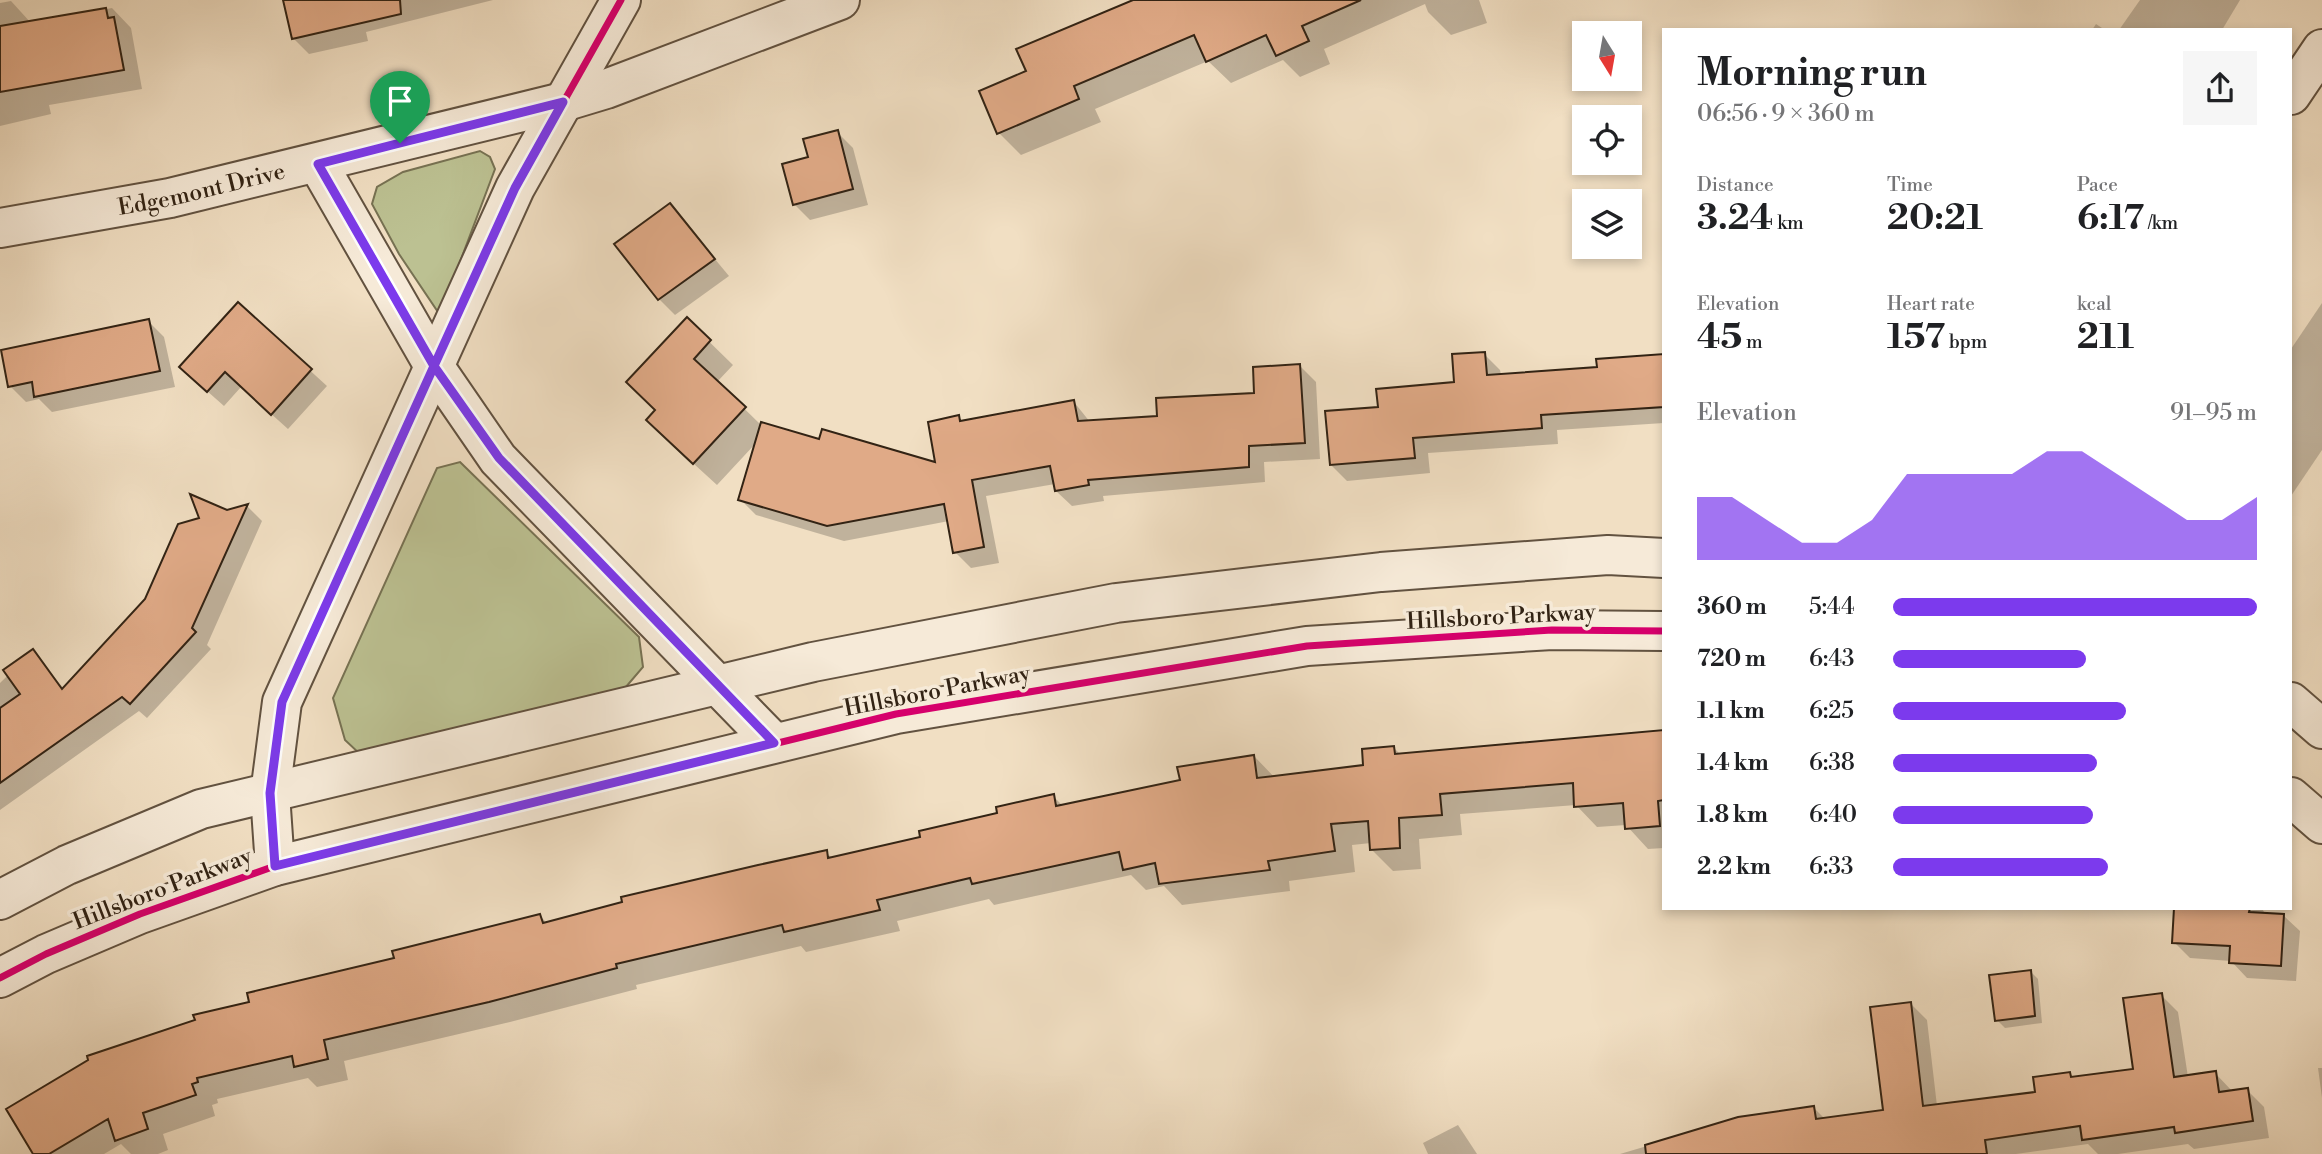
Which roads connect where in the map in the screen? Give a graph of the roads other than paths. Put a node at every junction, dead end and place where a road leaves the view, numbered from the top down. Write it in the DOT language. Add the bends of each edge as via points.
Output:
graph roads {
  1 [pos="621,0"];
  2 [pos="839,0"];
  3 [pos="2322,49"];
  4 [pos="2292,94"];
  5 [pos="563,102"];
  6 [pos="318,164"];
  7 [pos="0,228"];
  8 [pos="434,366"];
  9 [pos="1662,558"];
  10 [pos="1662,631"];
  11 [pos="719,686"];
  12 [pos="2292,703"];
  13 [pos="2322,729"];
  14 [pos="774,743"];
  15 [pos="270,793"];
  16 [pos="2292,798"];
  17 [pos="2322,824"];
  18 [pos="275,866"];
  19 [pos="0,900"];
  20 [pos="0,978"];
  1 -- 5 [label="street"];
  2 -- 5 [label="street, Edgemont Drive"];
  3 -- 4 [label="street"];
  5 -- 6 [label="street, Edgemont Drive"];
  5 -- 8 [label="street" via="515,188"];
  6 -- 7 [label="street, Edgemont Drive" via="170,198"];
  6 -- 8 [label="street"];
  8 -- 11 [label="street" via="499,458"];
  8 -- 15 [label="street" via="282,702"];
  9 -- 11 [label="street" via="1608,555 1381,572 1116,603 813,662"];
  10 -- 14 [label="street, Hillsboro Parkway" via="1552,630 1307,646 896,714"];
  11 -- 14 [label="street"];
  11 -- 15 [label="street"];
  12 -- 13 [label="street"];
  14 -- 18 [label="street, Hillsboro Parkway"];
  15 -- 18 [label="street"];
  15 -- 19 [label="street" via="201,809 67,865"];
  16 -- 17 [label="street"];
  18 -- 20 [label="street, Hillsboro Parkway" via="140,914"];
}
